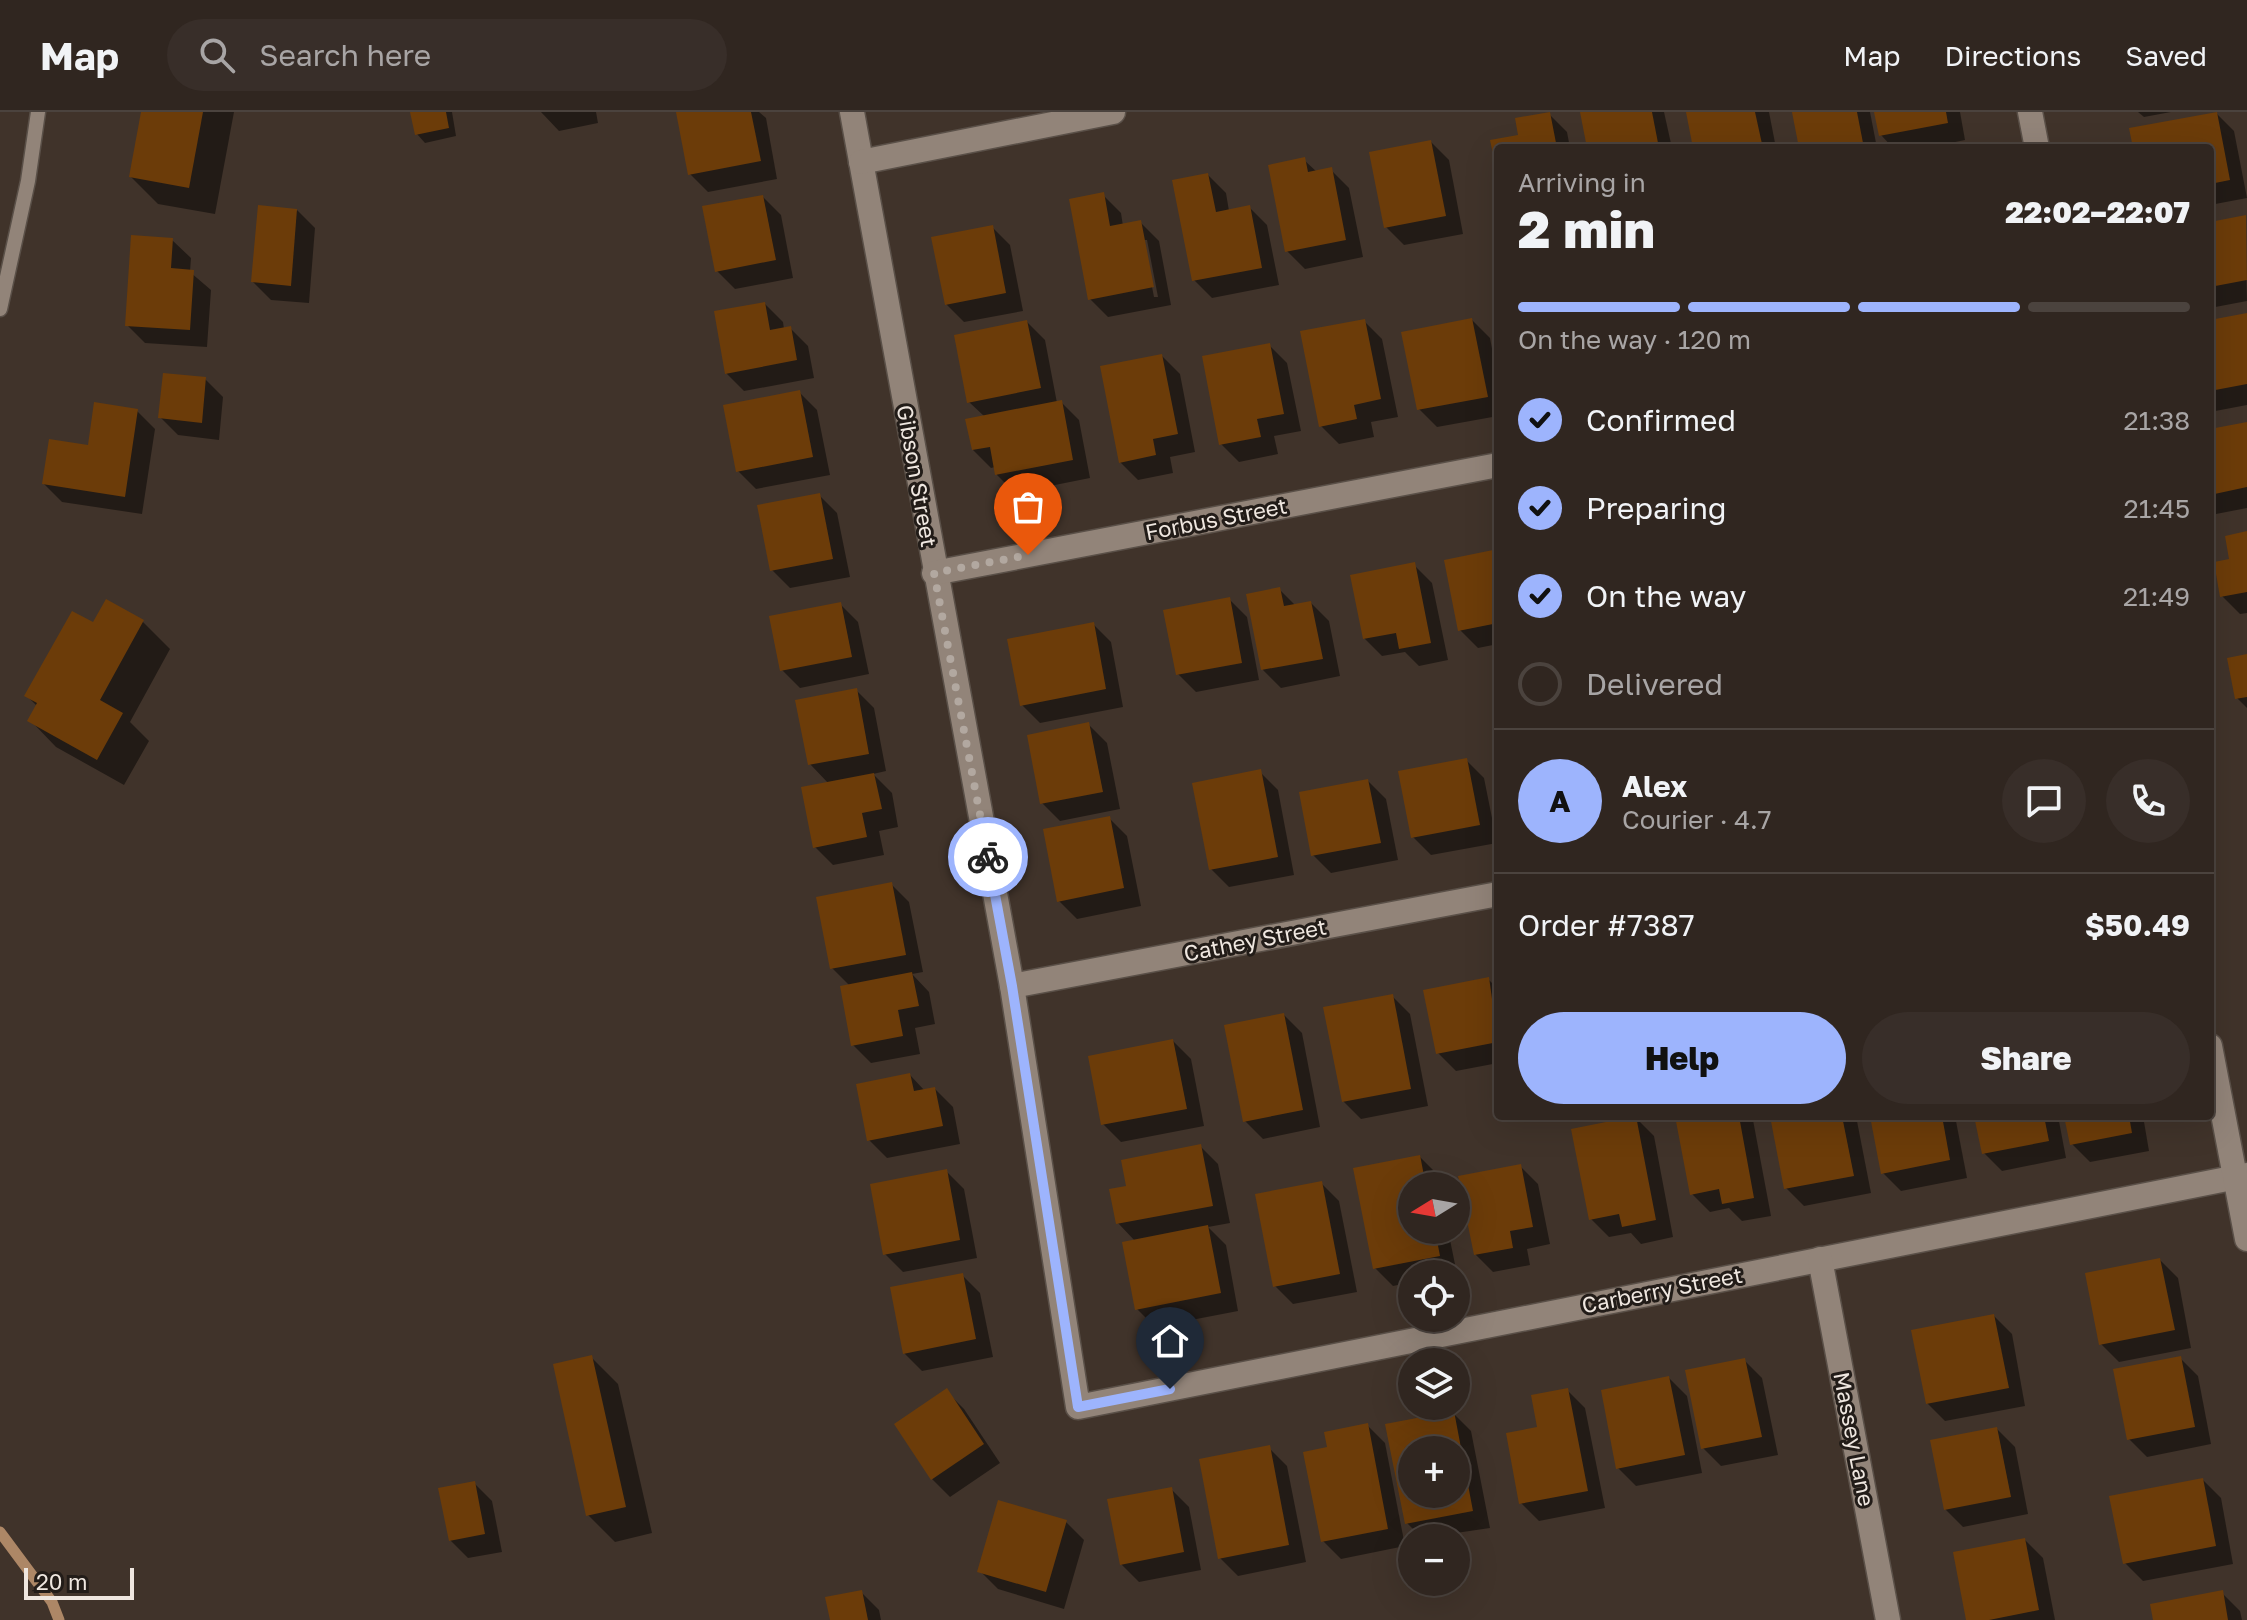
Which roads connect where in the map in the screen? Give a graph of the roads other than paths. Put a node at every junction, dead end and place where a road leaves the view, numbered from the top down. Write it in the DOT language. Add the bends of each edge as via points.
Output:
graph roads {
  1 [pos="38,112"];
  2 [pos="852,112"];
  3 [pos="1113,112"];
  4 [pos="2030,112"];
  5 [pos="2036,144"];
  6 [pos="861,162"];
  7 [pos="0,309"];
  8 [pos="1494,466"];
  9 [pos="934,573"];
  10 [pos="1494,895"];
  11 [pos="1012,986"];
  12 [pos="2214,1063"];
  13 [pos="2241,1176"];
  14 [pos="2247,1239"];
  15 [pos="1820,1259"];
  16 [pos="1078,1407"];
  17 [pos="1888,1620"];
  1 -- 7 [label="lane"];
  2 -- 6 [label="street, Gibson Street"];
  3 -- 6 [label="street"];
  4 -- 5 [label="street"];
  6 -- 9 [label="street, Gibson Street"];
  8 -- 9 [label="street, Forbus Street"];
  9 -- 11 [label="street, Gibson Street"];
  10 -- 11 [label="street, Cathey Street"];
  11 -- 16 [label="street, Gibson Street"];
  12 -- 13 [label="street"];
  13 -- 14 [label="street"];
  13 -- 15 [label="street, Carberry Street"];
  15 -- 16 [label="street, Carberry Street"];
  15 -- 17 [label="street, Massey Lane"];
}
